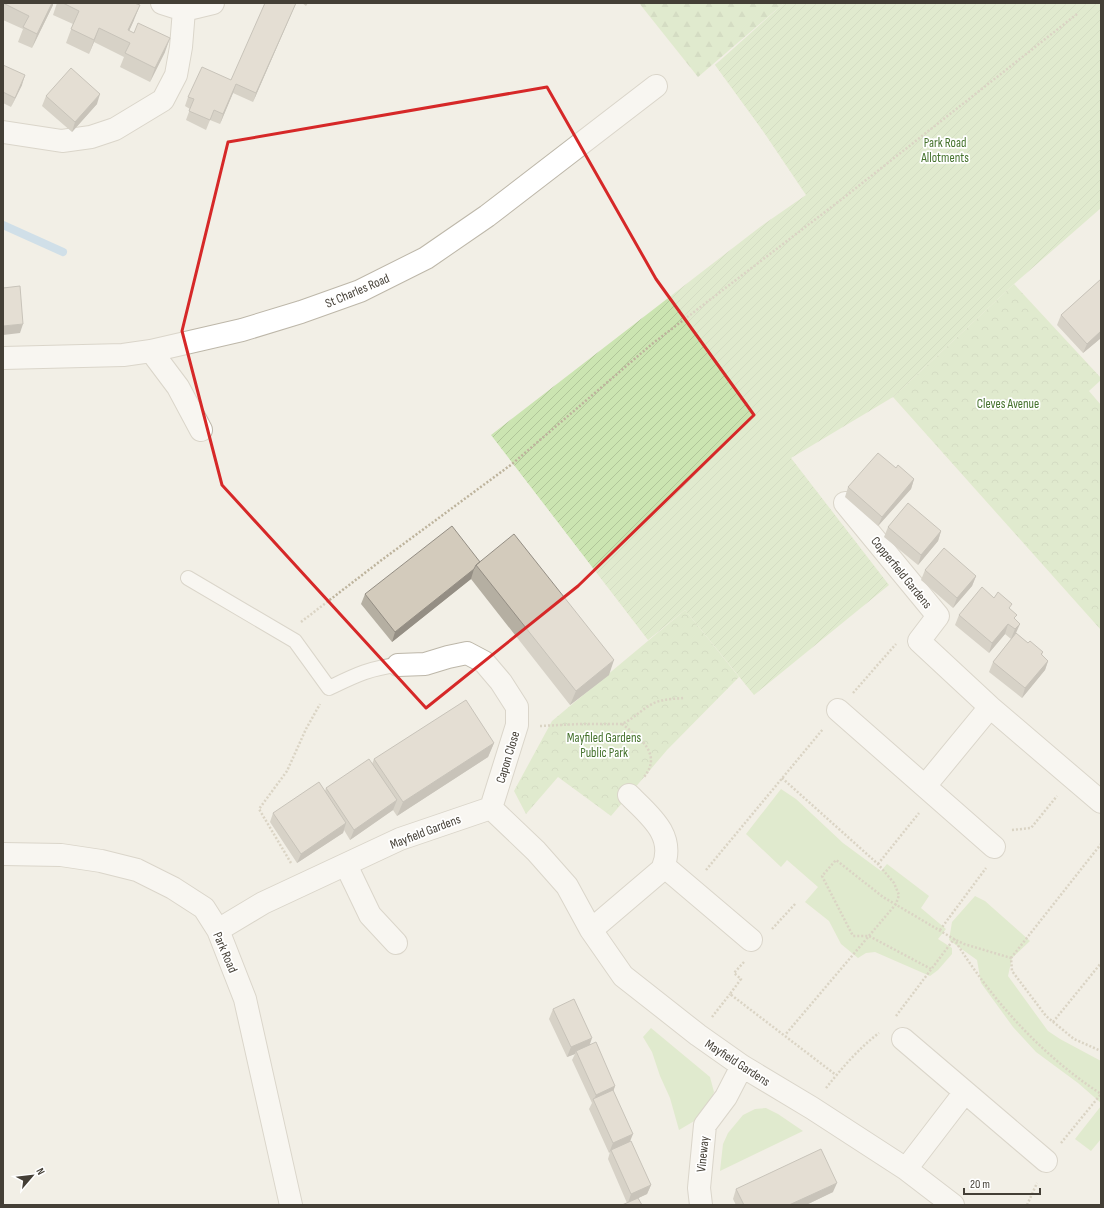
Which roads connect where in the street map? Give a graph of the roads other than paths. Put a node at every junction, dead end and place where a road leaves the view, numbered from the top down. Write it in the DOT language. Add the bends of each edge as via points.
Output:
graph roads {
  1 [pos="162,3"];
  2 [pos="213,3"];
  3 [pos="184,10"];
  4 [pos="656,86"];
  5 [pos="3,132"];
  6 [pos="151,351"];
  7 [pos="3,358"];
  8 [pos="201,430"];
  9 [pos="845,503"];
  10 [pos="188,578"];
  11 [pos="398,665"];
  12 [pos="990,706"];
  13 [pos="838,710"];
  14 [pos="930,790"];
  15 [pos="629,795"];
  16 [pos="1101,802"];
  17 [pos="491,808"];
  18 [pos="994,847"];
  19 [pos="3,854"];
  20 [pos="346,865"];
  21 [pos="665,867"];
  22 [pos="218,930"];
  23 [pos="591,930"];
  24 [pos="396,943"];
  25 [pos="754,943"];
  26 [pos="895,1033"];
  27 [pos="742,1066"];
  28 [pos="965,1092"];
  29 [pos="1046,1161"];
  30 [pos="906,1169"];
  31 [pos="291,1205"];
  32 [pos="700,1205"];
  33 [pos="953,1205"];
  1 -- 3 [label="street"];
  2 -- 3 [label="street"];
  3 -- 5 [label="street" via="176,75 164,100 115,129 91,137 62,142"];
  4 -- 6 [label="street, St Charles Road" via="487,216 426,258 360,291 301,312 242,330"];
  6 -- 7 [label="street, St Charles Road" via="123,355"];
  6 -- 8 [label="street" via="178,387"];
  9 -- 12 [label="street, Copperfield Gardens" via="938,616 919,641"];
  10 -- 11 [label="lane" via="295,641 329,688 356,674 379,667"];
  11 -- 17 [label="street, Capon Close" via="425,664 467,653 484,662 501,682 517,707 517,725"];
  12 -- 14 [label="street"];
  12 -- 16 [label="street"];
  13 -- 14 [label="street"];
  14 -- 18 [label="street"];
  15 -- 21 [label="street" via="660,828 666,848"];
  17 -- 20 [label="street, Mayfield Gardens" via="400,839"];
  17 -- 23 [label="street, Mayfield Gardens" via="536,850 567,886"];
  19 -- 22 [label="street, Park Road" via="61,855 137,870 173,888 204,908"];
  20 -- 22 [label="street, Mayfield Gardens" via="263,903"];
  20 -- 24 [label="street" via="370,914"];
  21 -- 23 [label="street"];
  21 -- 25 [label="street"];
  22 -- 31 [label="street, Park Road" via="245,999"];
  23 -- 27 [label="street, Mayfield Gardens" via="623,976"];
  26 -- 28 [label="street"];
  27 -- 30 [label="street, Mayfield Gardens"];
  27 -- 32 [label="street, Vineway" via="726,1097 705,1125 699,1188"];
  28 -- 29 [label="street"];
  28 -- 30 [label="street"];
  30 -- 33 [label="street, Mayfield Gardens"];
}
